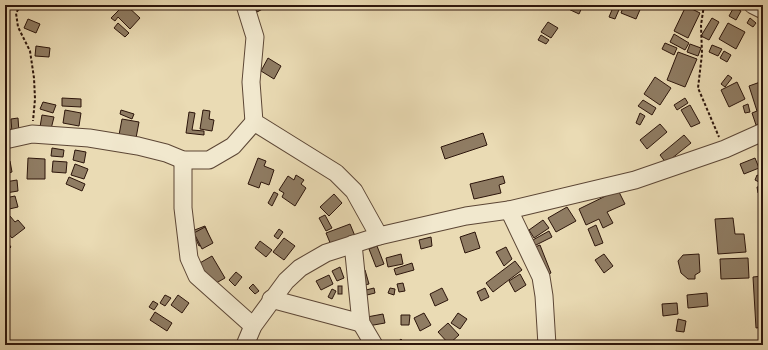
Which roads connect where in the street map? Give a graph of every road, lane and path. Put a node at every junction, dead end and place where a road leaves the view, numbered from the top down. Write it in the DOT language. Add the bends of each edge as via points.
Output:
graph roads {
  1 [pos="21,5"];
  2 [pos="245,5"];
  3 [pos="704,5"];
  4 [pos="753,5"];
  5 [pos="763,10"];
  6 [pos="254,122"];
  7 [pos="763,132"];
  8 [pos="32,134"];
  9 [pos="5,140"];
  10 [pos="725,149"];
  11 [pos="184,160"];
  12 [pos="509,210"];
  13 [pos="379,236"];
  14 [pos="353,244"];
  15 [pos="271,299"];
  16 [pos="361,323"];
  17 [pos="253,326"];
  18 [pos="245,345"];
  19 [pos="374,345"];
  20 [pos="547,345"];
  1 -- 8 [label="path" via="16,14 18,27 30,51 34,78"];
  2 -- 6 [label="street" via="256,37 251,82"];
  3 -- 10 [label="path" via="698,88"];
  4 -- 5 [label="street"];
  6 -- 11 [label="street" via="233,146 209,160"];
  6 -- 13 [label="street" via="336,173 354,191"];
  7 -- 10 [label="street"];
  8 -- 9 [label="street"];
  8 -- 11 [label="street" via="89,138 138,146"];
  10 -- 12 [label="street" via="635,180"];
  11 -- 17 [label="street" via="183,208 189,258 197,276"];
  12 -- 13 [label="street" via="466,216"];
  12 -- 20 [label="street" via="541,277"];
  13 -- 14 [label="street"];
  14 -- 15 [label="street" via="326,253 300,268 286,280"];
  14 -- 16 [label="street"];
  15 -- 16 [label="street"];
  15 -- 17 [label="street"];
  16 -- 19 [label="street"];
  17 -- 18 [label="street"];
}
